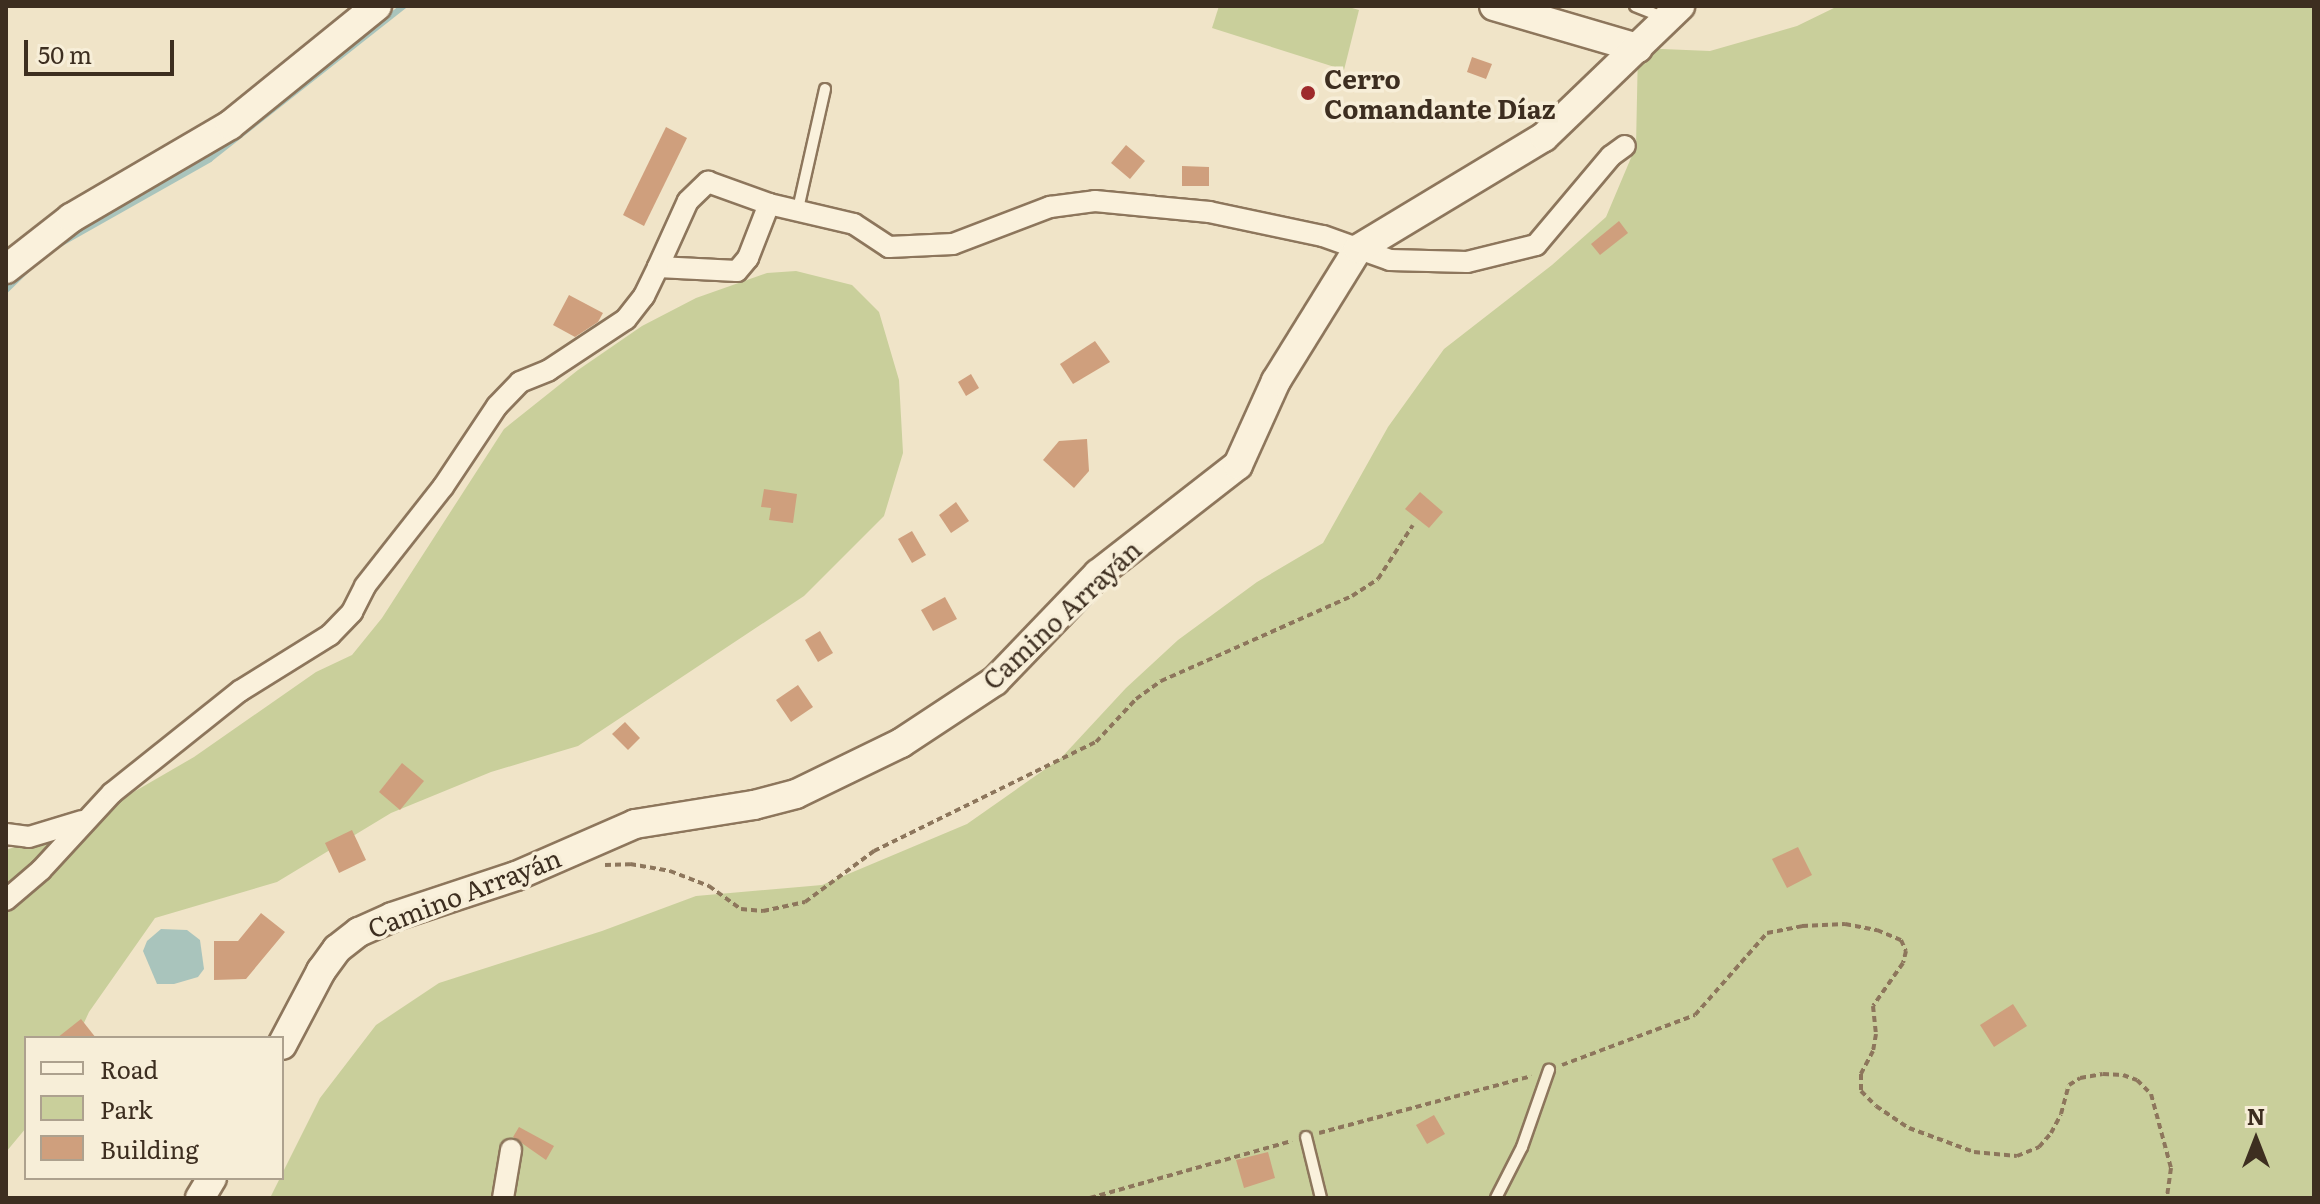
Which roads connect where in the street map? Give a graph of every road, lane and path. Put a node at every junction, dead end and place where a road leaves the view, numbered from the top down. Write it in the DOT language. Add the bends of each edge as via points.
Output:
graph roads {
  1 [pos="377,6"];
  2 [pos="1494,6"];
  3 [pos="1635,6"];
  4 [pos="1674,13"];
  5 [pos="1638,48"];
  6 [pos="825,89"];
  7 [pos="1625,146"];
  8 [pos="769,204"];
  9 [pos="798,209"];
  10 [pos="1358,249"];
  11 [pos="658,267"];
  12 [pos="6,269"];
  13 [pos="1413,525"];
  14 [pos="86,820"];
  15 [pos="6,834"];
  16 [pos="591,865"];
  17 [pos="6,900"];
  18 [pos="284,1041"];
  19 [pos="1549,1070"];
  20 [pos="1306,1137"];
  21 [pos="511,1150"];
  22 [pos="211,1180"];
  23 [pos="1119,1190"];
  24 [pos="200,1198"];
  25 [pos="503,1198"];
  26 [pos="1090,1198"];
  27 [pos="1121,1198"];
  28 [pos="1321,1198"];
  29 [pos="1496,1198"];
  30 [pos="2167,1198"];
  1 -- 12 [label="street" via="230,125 71,218"];
  2 -- 5 [label="street"];
  3 -- 4 [label="lane"];
  4 -- 5 [label="street, Camino Arrayán"];
  5 -- 10 [label="street, Camino Arrayán" via="1534,145"];
  6 -- 9 [label="lane"];
  7 -- 10 [label="street" via="1536,245 1467,262 1390,260"];
  8 -- 9 [label="street"];
  8 -- 11 [label="street" via="748,258 737,271"];
  8 -- 11 [label="street" via="708,182 688,201"];
  9 -- 10 [label="street" via="854,224 889,247 953,244 1050,207 1095,201 1209,212 1323,236"];
  10 -- 18 [label="street, Camino Arrayán" via="1276,381 1238,465 1098,574 995,681 901,743 796,794 635,824 516,876 359,932 321,971"];
  11 -- 14 [label="street" via="626,319 549,370 520,382 497,406 443,487 365,586 352,612 330,635 240,691 112,793"];
  13 -- 16 [label="path" via="1378,579 1352,596 1161,681 1096,742 874,851 793,907 741,909 709,886 670,871"];
  14 -- 15 [label="street" via="29,837"];
  14 -- 17 [label="street"];
  19 -- 20 [label="path"];
  19 -- 29 [label="lane" via="1522,1147"];
  19 -- 30 [label="path" via="1695,1015 1767,933 1845,924 1877,930 1901,940 1906,951 1873,1006 1875,1043 1861,1074 1861,1091 1876,1106 1909,1128 1974,1152 2017,1156 2039,1147 2051,1133 2069,1085 2080,1078 2123,1075 2151,1094 2171,1168"];
  20 -- 23 [label="path"];
  20 -- 28 [label="lane"];
  21 -- 25 [label="street"];
  22 -- 24 [label="street"];
  23 -- 26 [label="path"];
  23 -- 27 [label="path"];
}
